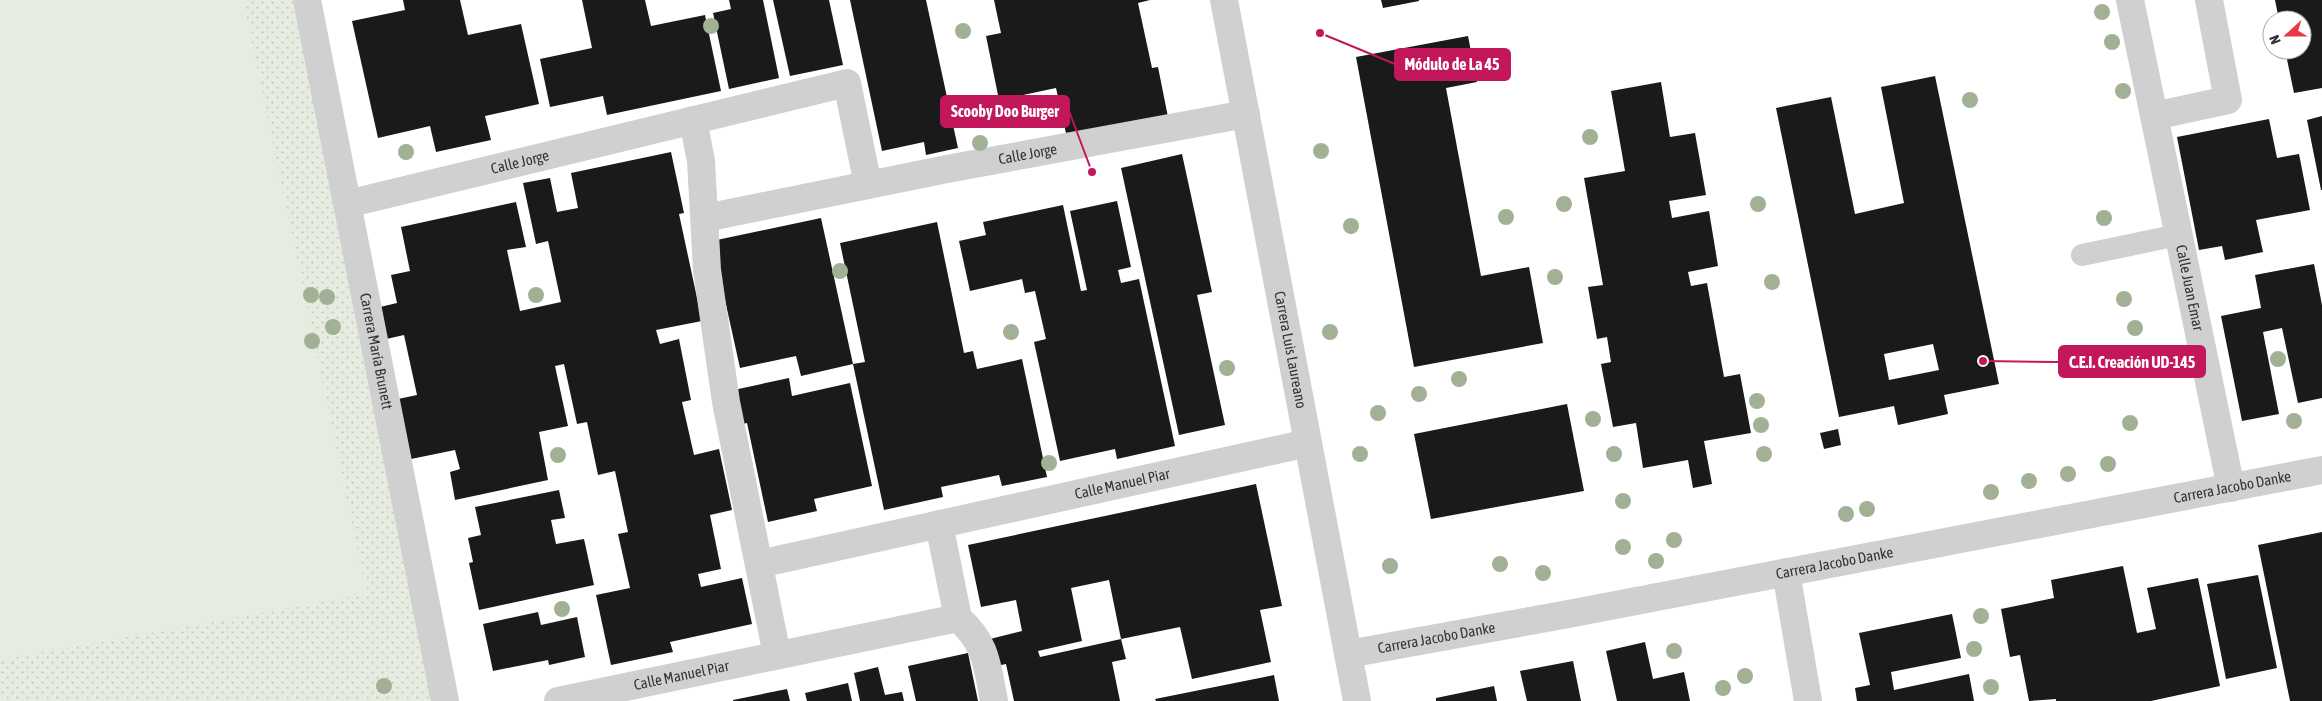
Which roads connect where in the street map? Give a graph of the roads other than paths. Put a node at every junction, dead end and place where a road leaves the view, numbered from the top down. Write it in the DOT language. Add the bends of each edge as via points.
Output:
graph roads {
  1 [pos="307,0"];
  2 [pos="1224,0"];
  3 [pos="2130,0"];
  4 [pos="2209,0"];
  5 [pos="1246,114"];
  6 [pos="2154,116"];
  7 [pos="693,120"];
  8 [pos="868,185"];
  9 [pos="347,204"];
  10 [pos="705,218"];
  11 [pos="2178,235"];
  12 [pos="2082,255"];
  13 [pos="1308,443"];
  14 [pos="2322,470"];
  15 [pos="2231,488"];
  16 [pos="939,524"];
  17 [pos="759,564"];
  18 [pos="1786,572"];
  19 [pos="958,618"];
  20 [pos="1348,654"];
  21 [pos="777,655"];
  22 [pos="445,701"];
  23 [pos="558,701"];
  24 [pos="994,701"];
  25 [pos="1357,701"];
  26 [pos="1808,701"];
  1 -- 9 [label="street, Carrera María Brunett"];
  2 -- 5 [label="street, Carrera Luis Laureano"];
  3 -- 6 [label="street, Calle Juan Emar"];
  4 -- 6 [label="street" via="2228,100"];
  5 -- 8 [label="street, Calle Jorge"];
  5 -- 13 [label="street, Carrera Luis Laureano"];
  6 -- 11 [label="street, Calle Juan Emar"];
  7 -- 8 [label="street, Calle Jorge" via="847,83"];
  7 -- 9 [label="street, Calle Jorge"];
  7 -- 10 [label="street" via="701,161"];
  8 -- 10 [label="street, Calle Jorge"];
  9 -- 22 [label="street, Carrera María Brunett"];
  10 -- 17 [label="street" via="712,315"];
  11 -- 12 [label="lane"];
  11 -- 15 [label="street, Calle Juan Emar"];
  13 -- 16 [label="street, Calle Manuel Piar"];
  13 -- 20 [label="street, Carrera Luis Laureano"];
  14 -- 15 [label="street, Carrera Jacobo Danke"];
  15 -- 18 [label="street, Carrera Jacobo Danke"];
  16 -- 17 [label="street, Calle Manuel Piar"];
  16 -- 19 [label="street"];
  17 -- 21 [label="street"];
  18 -- 20 [label="street, Carrera Jacobo Danke"];
  18 -- 26 [label="street"];
  19 -- 21 [label="street, Calle Manuel Piar"];
  19 -- 24 [label="street" via="973,631 983,650"];
  20 -- 25 [label="street, Carrera Luis Laureano"];
  21 -- 23 [label="street, Calle Manuel Piar"];
}
